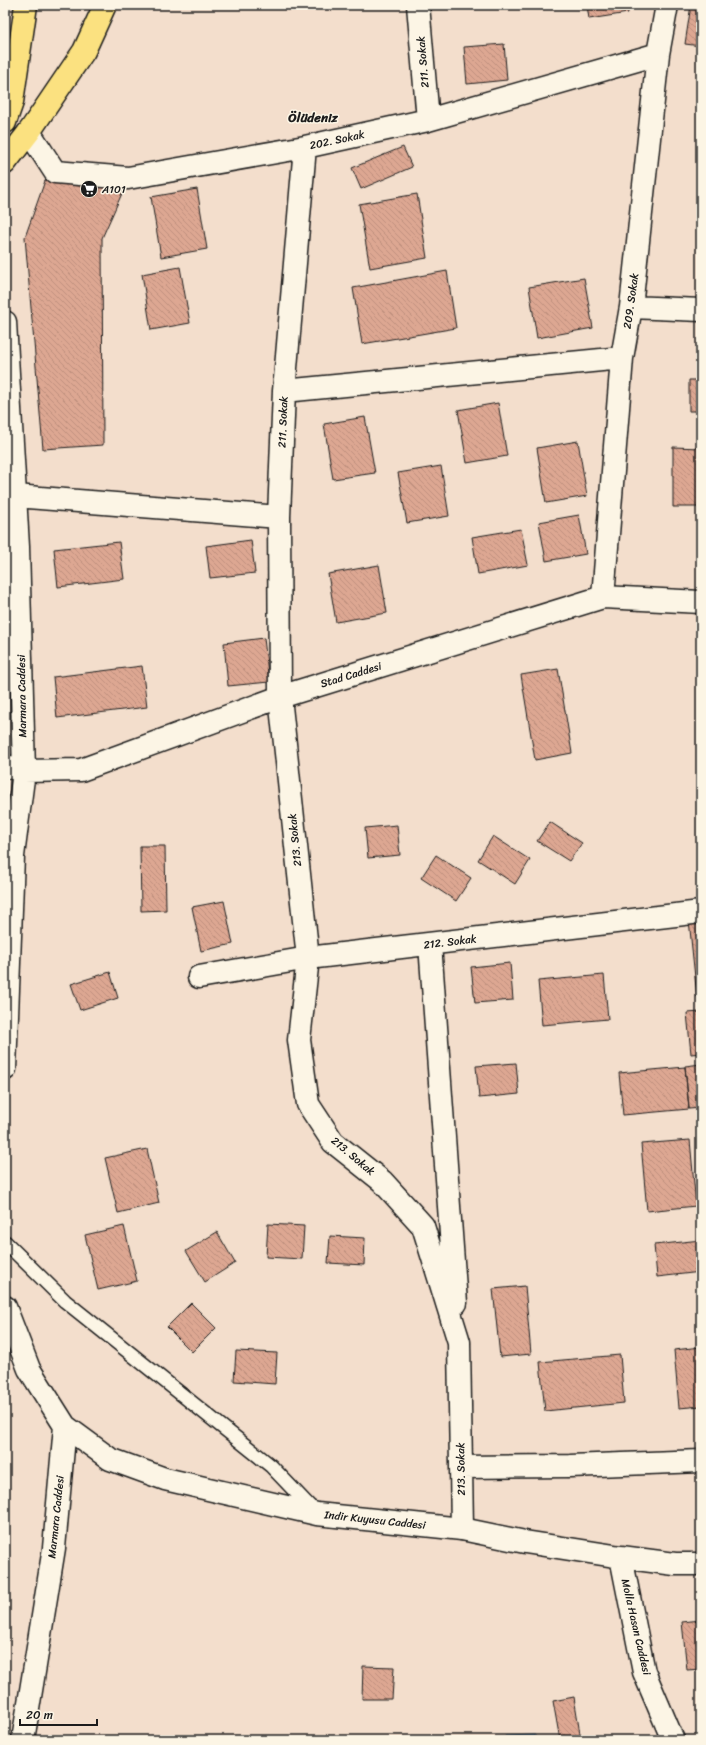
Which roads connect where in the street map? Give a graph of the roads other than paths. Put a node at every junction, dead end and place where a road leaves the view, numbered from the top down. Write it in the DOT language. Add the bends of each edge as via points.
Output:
graph roads {
  1 [pos="26,5"];
  2 [pos="105,5"];
  3 [pos="418,5"];
  4 [pos="667,5"];
  5 [pos="658,54"];
  6 [pos="428,120"];
  7 [pos="5,122"];
  8 [pos="29,132"];
  9 [pos="305,147"];
  10 [pos="5,163"];
  11 [pos="631,306"];
  12 [pos="701,310"];
  13 [pos="5,322"];
  14 [pos="622,358"];
  15 [pos="284,391"];
  16 [pos="15,496"];
  17 [pos="279,517"];
  18 [pos="603,597"];
  19 [pos="701,602"];
  20 [pos="280,697"];
  21 [pos="14,768"];
  22 [pos="701,912"];
  23 [pos="430,944"];
  24 [pos="308,958"];
  25 [pos="199,977"];
  26 [pos="5,1070"];
  27 [pos="5,1242"];
  28 [pos="7,1316"];
  29 [pos="459,1342"];
  30 [pos="65,1426"];
  31 [pos="701,1461"];
  32 [pos="461,1467"];
  33 [pos="317,1514"];
  34 [pos="462,1528"];
  35 [pos="621,1557"];
  36 [pos="701,1564"];
  37 [pos="23,1740"];
  38 [pos="673,1740"];
  1 -- 7 [label="main road" via="12,102"];
  2 -- 8 [label="main road" via="84,51"];
  3 -- 6 [label="street, 211. Sokak"];
  4 -- 5 [label="street, 209. Sokak"];
  5 -- 6 [label="street, 202. Sokak"];
  5 -- 11 [label="street, 209. Sokak"];
  6 -- 9 [label="street, 202. Sokak"];
  8 -- 9 [label="street, 202. Sokak" via="55,172 128,178"];
  8 -- 10 [label="main road"];
  9 -- 15 [label="street, 211. Sokak"];
  11 -- 12 [label="street"];
  11 -- 14 [label="street, 209. Sokak"];
  13 -- 16 [label="street, Marmara Caddesi"];
  14 -- 15 [label="street"];
  14 -- 18 [label="street, 209. Sokak"];
  15 -- 17 [label="street, 211. Sokak"];
  16 -- 17 [label="street"];
  16 -- 21 [label="street, Marmara Caddesi" via="18,547"];
  17 -- 20 [label="street, 211. Sokak"];
  18 -- 19 [label="street, Stad Caddesi"];
  18 -- 20 [label="street, Stad Caddesi"];
  20 -- 21 [label="street, Stad Caddesi" via="81,770"];
  20 -- 24 [label="street, 213. Sokak"];
  21 -- 26 [label="street, Marmara Caddesi"];
  22 -- 23 [label="street, 212. Sokak"];
  23 -- 24 [label="street, 212. Sokak"];
  23 -- 29 [label="street"];
  24 -- 25 [label="street, 212. Sokak"];
  24 -- 29 [label="street, 213. Sokak" via="299,1040 308,1104 333,1142 382,1181 423,1226"];
  27 -- 33 [label="lane" via="66,1301 271,1466"];
  28 -- 30 [label="street" via="29,1369"];
  29 -- 32 [label="street, 213. Sokak"];
  30 -- 33 [label="street, Indir Kuyusu Caddesi" via="110,1459 158,1477"];
  30 -- 37 [label="street, Marmara Caddesi" via="54,1548"];
  31 -- 32 [label="street"];
  32 -- 34 [label="street, 213. Sokak"];
  33 -- 34 [label="street, Indir Kuyusu Caddesi"];
  34 -- 35 [label="street, Indir Kuyusu Caddesi" via="525,1542"];
  35 -- 36 [label="street, Indir Kuyusu Caddesi" via="676,1564"];
  35 -- 38 [label="street, Molla Hasan Caddesi" via="644,1672"];
}
